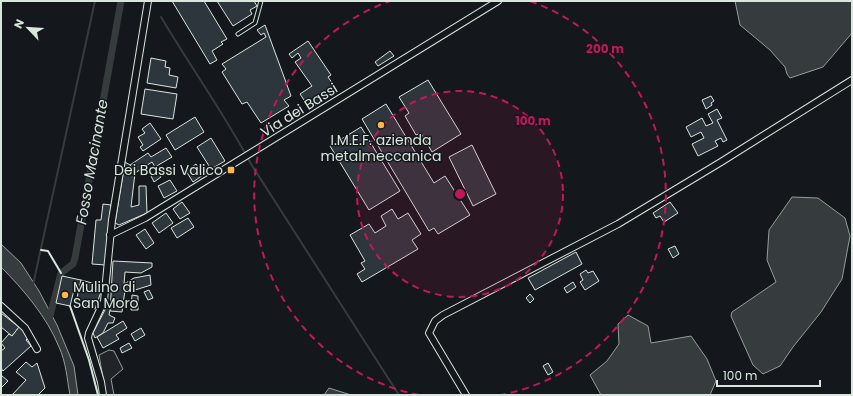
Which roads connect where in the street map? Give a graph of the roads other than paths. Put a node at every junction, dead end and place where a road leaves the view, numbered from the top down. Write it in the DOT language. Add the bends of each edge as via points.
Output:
graph roads {
  1 [pos="148,1"];
  2 [pos="261,1"];
  3 [pos="498,1"];
  4 [pos="238,34"];
  5 [pos="852,80"];
  6 [pos="110,235"];
  7 [pos="1,306"];
  8 [pos="37,349"];
  9 [pos="103,395"];
  10 [pos="466,395"];
  1 -- 6 [label="street"];
  2 -- 4 [label="lane" via="255,23"];
  3 -- 6 [label="street, Via dei Bassi" via="146,218"];
  5 -- 10 [label="street" via="618,224 435,321 429,333"];
  6 -- 9 [label="street" via="104,300 88,338"];
  7 -- 8 [label="street" via="25,328"];
}
